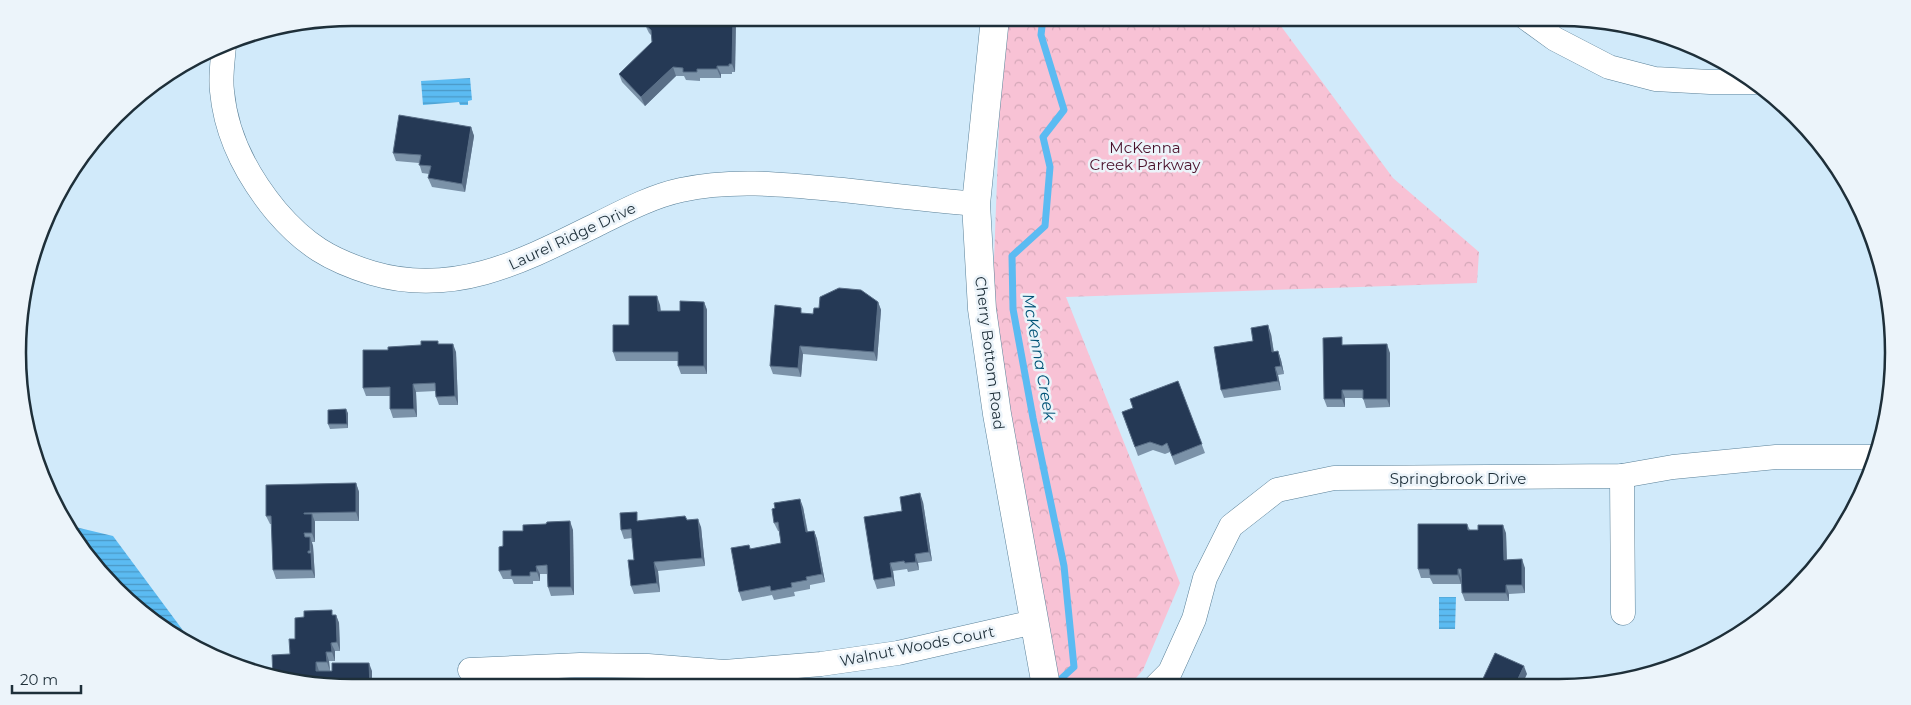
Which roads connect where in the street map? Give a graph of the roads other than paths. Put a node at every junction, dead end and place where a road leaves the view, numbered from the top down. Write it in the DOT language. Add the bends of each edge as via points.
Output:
graph roads {
  1 [pos="994,26"];
  2 [pos="1537,26"];
  3 [pos="224,53"];
  4 [pos="1741,82"];
  5 [pos="976,204"];
  6 [pos="1867,457"];
  7 [pos="1622,476"];
  8 [pos="1623,613"];
  9 [pos="1034,622"];
  10 [pos="470,670"];
  11 [pos="1043,675"];
  12 [pos="1163,679"];
  1 -- 5 [label="main road, Cherry Bottom Road"];
  2 -- 4 [label="street" via="1609,67 1655,79"];
  3 -- 5 [label="street, Laurel Ridge Drive" via="222,90 234,144 266,198 303,239 324,254 385,276 419,281 455,280 490,272 527,259 648,201 682,190 756,184"];
  5 -- 9 [label="main road, Cherry Bottom Road" via="982,309"];
  6 -- 7 [label="street, Springbrook Drive" via="1776,457 1673,467"];
  7 -- 8 [label="street"];
  7 -- 12 [label="street, Springbrook Drive" via="1334,478 1277,490 1231,526 1205,578 1194,619 1170,672"];
  9 -- 10 [label="street, Walnut Woods Court" via="898,653 812,665 724,672 580,665"];
  9 -- 11 [label="main road, Cherry Bottom Road"];
}
